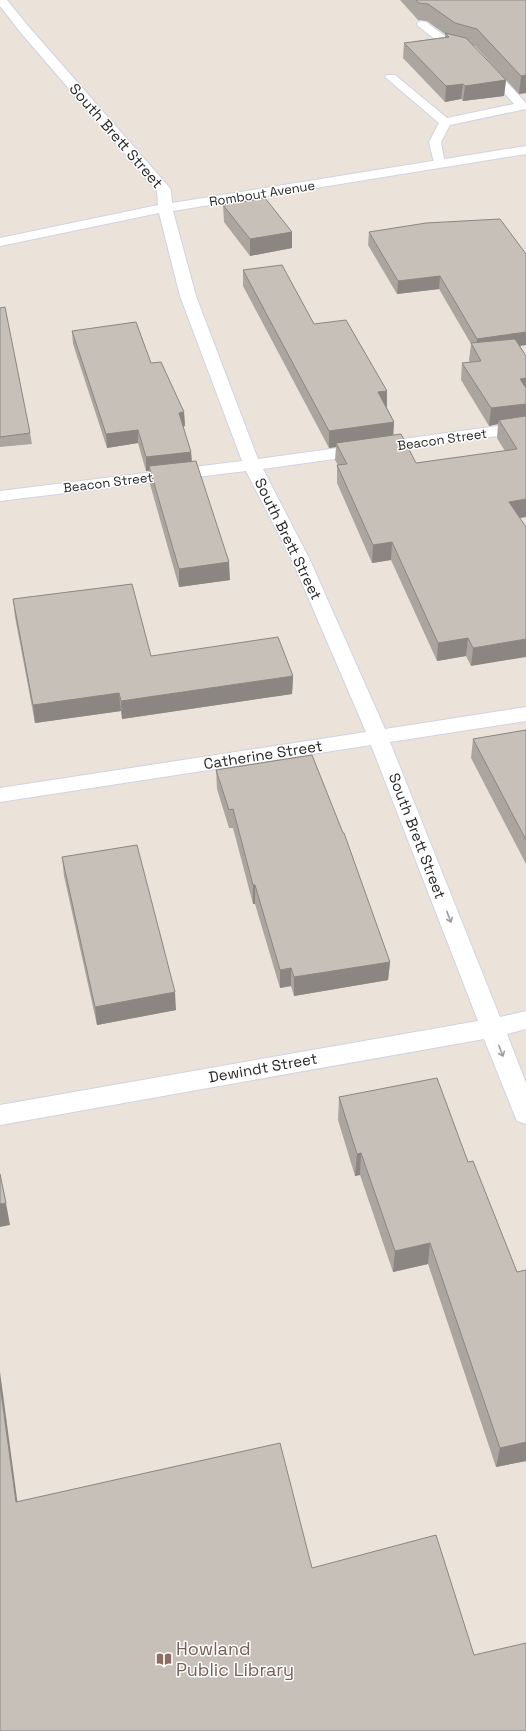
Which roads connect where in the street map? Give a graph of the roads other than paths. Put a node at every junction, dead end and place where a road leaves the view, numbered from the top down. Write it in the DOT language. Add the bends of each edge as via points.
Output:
graph roads {
  1 [pos="1,0"];
  2 [pos="422,24"];
  3 [pos="390,76"];
  4 [pos="445,122"];
  5 [pos="526,150"];
  6 [pos="439,164"];
  7 [pos="165,208"];
  8 [pos="0,242"];
  9 [pos="526,427"];
  10 [pos="252,465"];
  11 [pos="0,496"];
  12 [pos="526,714"];
  13 [pos="378,737"];
  14 [pos="0,795"];
  15 [pos="526,1020"];
  16 [pos="493,1028"];
  17 [pos="526,1114"];
  18 [pos="0,1115"];
  1 -- 7 [label="street, South Brett Street" via="164,190"];
  2 -- 4 [label="lane" via="449,45 470,49 522,106"];
  3 -- 4 [label="lane"];
  4 -- 6 [label="lane" via="435,142"];
  5 -- 6 [label="street, Rombout Avenue"];
  6 -- 7 [label="street, Rombout Avenue"];
  7 -- 8 [label="street, Rombout Avenue"];
  7 -- 10 [label="street, South Brett Street" via="188,296"];
  9 -- 10 [label="street, Beacon Street"];
  10 -- 11 [label="street, Beacon Street"];
  10 -- 13 [label="street, South Brett Street" via="300,560"];
  12 -- 13 [label="street, Catherine Street"];
  13 -- 14 [label="street, Catherine Street"];
  13 -- 16 [label="street, South Brett Street, one-way"];
  15 -- 16 [label="street, Dewindt Street"];
  16 -- 17 [label="street, South Brett Street, one-way"];
  16 -- 18 [label="street, Dewindt Street"];
}
